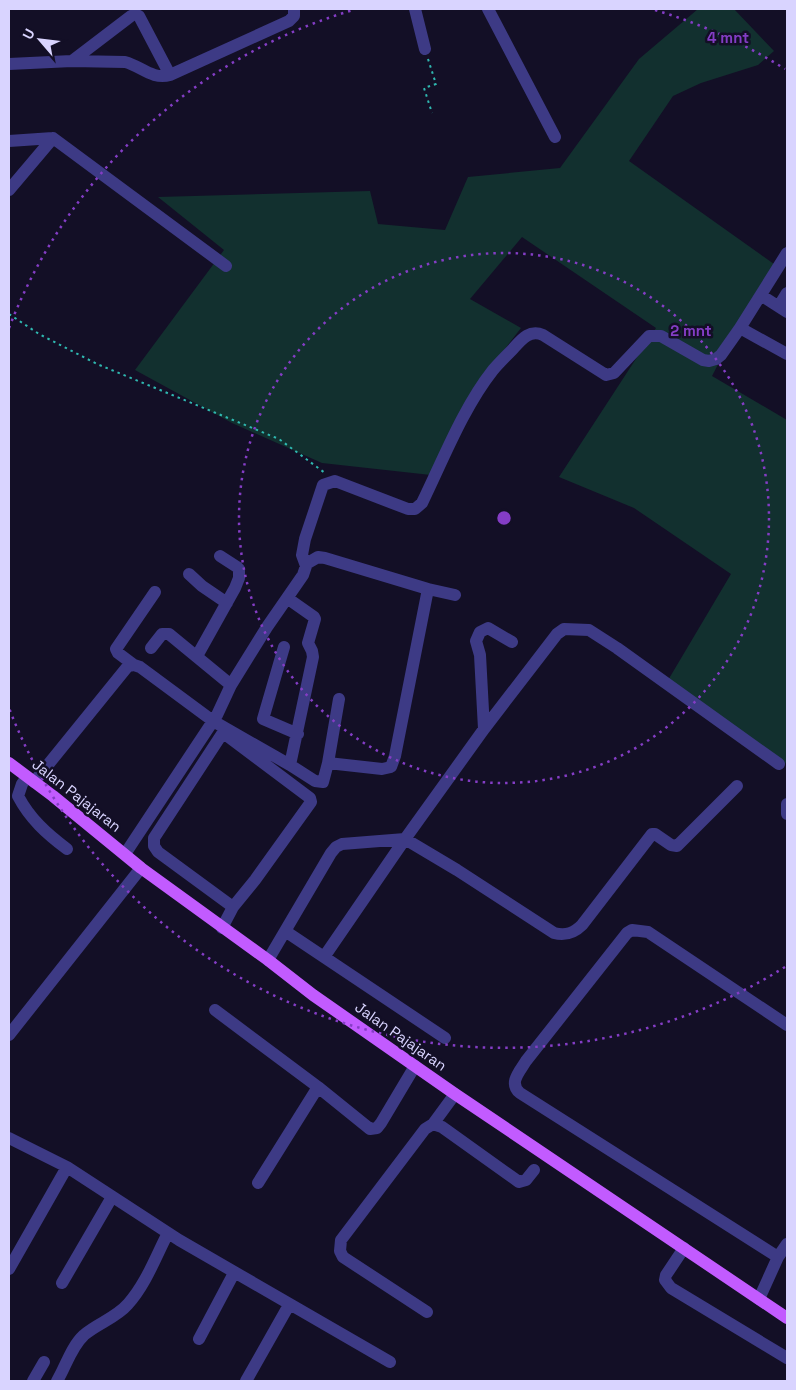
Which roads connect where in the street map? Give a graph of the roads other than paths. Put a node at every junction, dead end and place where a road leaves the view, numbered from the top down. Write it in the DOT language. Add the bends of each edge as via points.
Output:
graph roads {
  1 [pos="294,9"];
  2 [pos="414,9"];
  3 [pos="488,9"];
  4 [pos="424,49"];
  5 [pos="72,61"];
  6 [pos="9,64"];
  7 [pos="170,75"];
  8 [pos="555,137"];
  9 [pos="53,138"];
  10 [pos="9,141"];
  11 [pos="9,190"];
  12 [pos="787,253"];
  13 [pos="226,266"];
  14 [pos="787,293"];
  15 [pos="762,296"];
  16 [pos="783,309"];
  17 [pos="740,328"];
  18 [pos="787,354"];
  19 [pos="220,556"];
  20 [pos="306,564"];
  21 [pos="189,574"];
  22 [pos="428,589"];
  23 [pos="155,592"];
  24 [pos="455,595"];
  25 [pos="288,598"];
  26 [pos="227,603"];
  27 [pos="512,642"];
  28 [pos="284,647"];
  29 [pos="152,648"];
  30 [pos="197,656"];
  31 [pos="134,664"];
  32 [pos="231,685"];
  33 [pos="339,699"];
  34 [pos="213,722"];
  35 [pos="484,729"];
  36 [pos="298,734"];
  37 [pos="9,763"];
  38 [pos="328,763"];
  39 [pos="779,764"];
  40 [pos="290,765"];
  41 [pos="31,779"];
  42 [pos="737,786"];
  43 [pos="787,804"];
  44 [pos="787,814"];
  45 [pos="406,839"];
  46 [pos="67,849"];
  47 [pos="124,854"];
  48 [pos="140,868"];
  49 [pos="233,907"];
  50 [pos="222,928"];
  51 [pos="285,931"];
  52 [pos="324,957"];
  53 [pos="268,960"];
  54 [pos="215,1010"];
  55 [pos="787,1025"];
  56 [pos="9,1035"];
  57 [pos="444,1038"];
  58 [pos="415,1066"];
  59 [pos="318,1087"];
  60 [pos="455,1094"];
  61 [pos="433,1124"];
  62 [pos="9,1140"];
  63 [pos="67,1167"];
  64 [pos="534,1170"];
  65 [pos="258,1183"];
  66 [pos="112,1197"];
  67 [pos="168,1233"];
  68 [pos="787,1244"];
  69 [pos="684,1248"];
  70 [pos="13,1250"];
  71 [pos="778,1257"];
  72 [pos="9,1269"];
  73 [pos="234,1273"];
  74 [pos="62,1283"];
  75 [pos="759,1299"];
  76 [pos="289,1305"];
  77 [pos="427,1312"];
  78 [pos="787,1318"];
  79 [pos="199,1339"];
  80 [pos="787,1358"];
  81 [pos="44,1362"];
  82 [pos="390,1362"];
  83 [pos="33,1381"];
  84 [pos="57,1381"];
  85 [pos="246,1381"];
  1 -- 7 [label="street" via="294,16 289,22"];
  2 -- 4 [label="street"];
  3 -- 8 [label="street"];
  5 -- 6 [label="street"];
  5 -- 7 [label="street" via="125,62 150,74"];
  5 -- 7 [label="street" via="135,14"];
  9 -- 10 [label="street"];
  9 -- 11 [label="street"];
  9 -- 13 [label="street"];
  12 -- 15 [label="street"];
  14 -- 16 [label="street"];
  15 -- 16 [label="street"];
  15 -- 17 [label="street"];
  17 -- 18 [label="street"];
  17 -- 20 [label="street" via="721,355 709,361 661,336 649,336 614,373 606,375 538,332 528,334 493,370 480,390 418,507 408,509 335,481 326,483 305,539 302,555"];
  19 -- 26 [label="street" via="239,569 239,578"];
  20 -- 22 [label="street" via="325,558"];
  20 -- 25 [label="street"];
  21 -- 26 [label="street"];
  22 -- 24 [label="street"];
  22 -- 38 [label="street" via="393,764 382,769"];
  23 -- 31 [label="street" via="116,649"];
  25 -- 32 [label="street"];
  25 -- 36 [label="street" via="315,619 308,643 313,657"];
  26 -- 30 [label="street"];
  27 -- 35 [label="street" via="488,628 480,632 476,641 480,656"];
  28 -- 36 [label="street" via="263,719"];
  29 -- 30 [label="street" via="165,633"];
  30 -- 32 [label="street"];
  31 -- 34 [label="street"];
  31 -- 41 [label="street" via="128,666"];
  32 -- 34 [label="street"];
  33 -- 38 [label="street"];
  34 -- 40 [label="street"];
  34 -- 47 [label="street"];
  35 -- 39 [label="street" via="557,634 564,629 589,630"];
  35 -- 45 [label="street"];
  36 -- 40 [label="street"];
  37 -- 41 [label="main road, Jalan Pajajaran"];
  38 -- 40 [label="street" via="324,780 319,782"];
  41 -- 46 [label="street" via="22,784 18,796 26,812"];
  41 -- 47 [label="main road, Jalan Pajajaran"];
  42 -- 45 [label="street" via="677,846 652,834 582,925 575,932 561,935"];
  43 -- 44 [label="street"];
  45 -- 51 [label="street" via="336,847"];
  45 -- 52 [label="street"];
  47 -- 48 [label="main road, Jalan Pajajaran"];
  48 -- 50 [label="main road, Jalan Pajajaran"];
  48 -- 56 [label="street"];
  49 -- 49 [label="street" via="311,802 310,798 222,734 154,838 154,846"];
  49 -- 50 [label="street"];
  50 -- 53 [label="main road, Jalan Pajajaran"];
  51 -- 52 [label="street"];
  51 -- 53 [label="street"];
  52 -- 57 [label="street"];
  53 -- 58 [label="main road, Jalan Pajajaran"];
  54 -- 59 [label="street"];
  55 -- 71 [label="street" via="648,932 632,930 627,932 515,1079 520,1093"];
  58 -- 59 [label="street" via="374,1129"];
  58 -- 60 [label="main road, Jalan Pajajaran"];
  59 -- 65 [label="street"];
  60 -- 61 [label="street"];
  60 -- 69 [label="main road, Jalan Pajajaran"];
  61 -- 64 [label="street" via="442,1127 519,1182 526,1180"];
  61 -- 77 [label="street" via="425,1130 341,1240 340,1251 343,1257"];
  62 -- 63 [label="street"];
  63 -- 66 [label="street"];
  63 -- 70 [label="street"];
  66 -- 67 [label="street"];
  66 -- 74 [label="street"];
  67 -- 73 [label="street"];
  67 -- 84 [label="street" via="128,1305 84,1336"];
  68 -- 71 [label="street"];
  69 -- 75 [label="main road, Jalan Pajajaran"];
  69 -- 80 [label="street" via="666,1275 665,1280 671,1288"];
  70 -- 72 [label="street"];
  71 -- 75 [label="street"];
  73 -- 76 [label="street"];
  73 -- 79 [label="street"];
  75 -- 78 [label="main road, Jalan Pajajaran"];
  76 -- 82 [label="street"];
  76 -- 85 [label="street"];
  81 -- 83 [label="street"];
}
